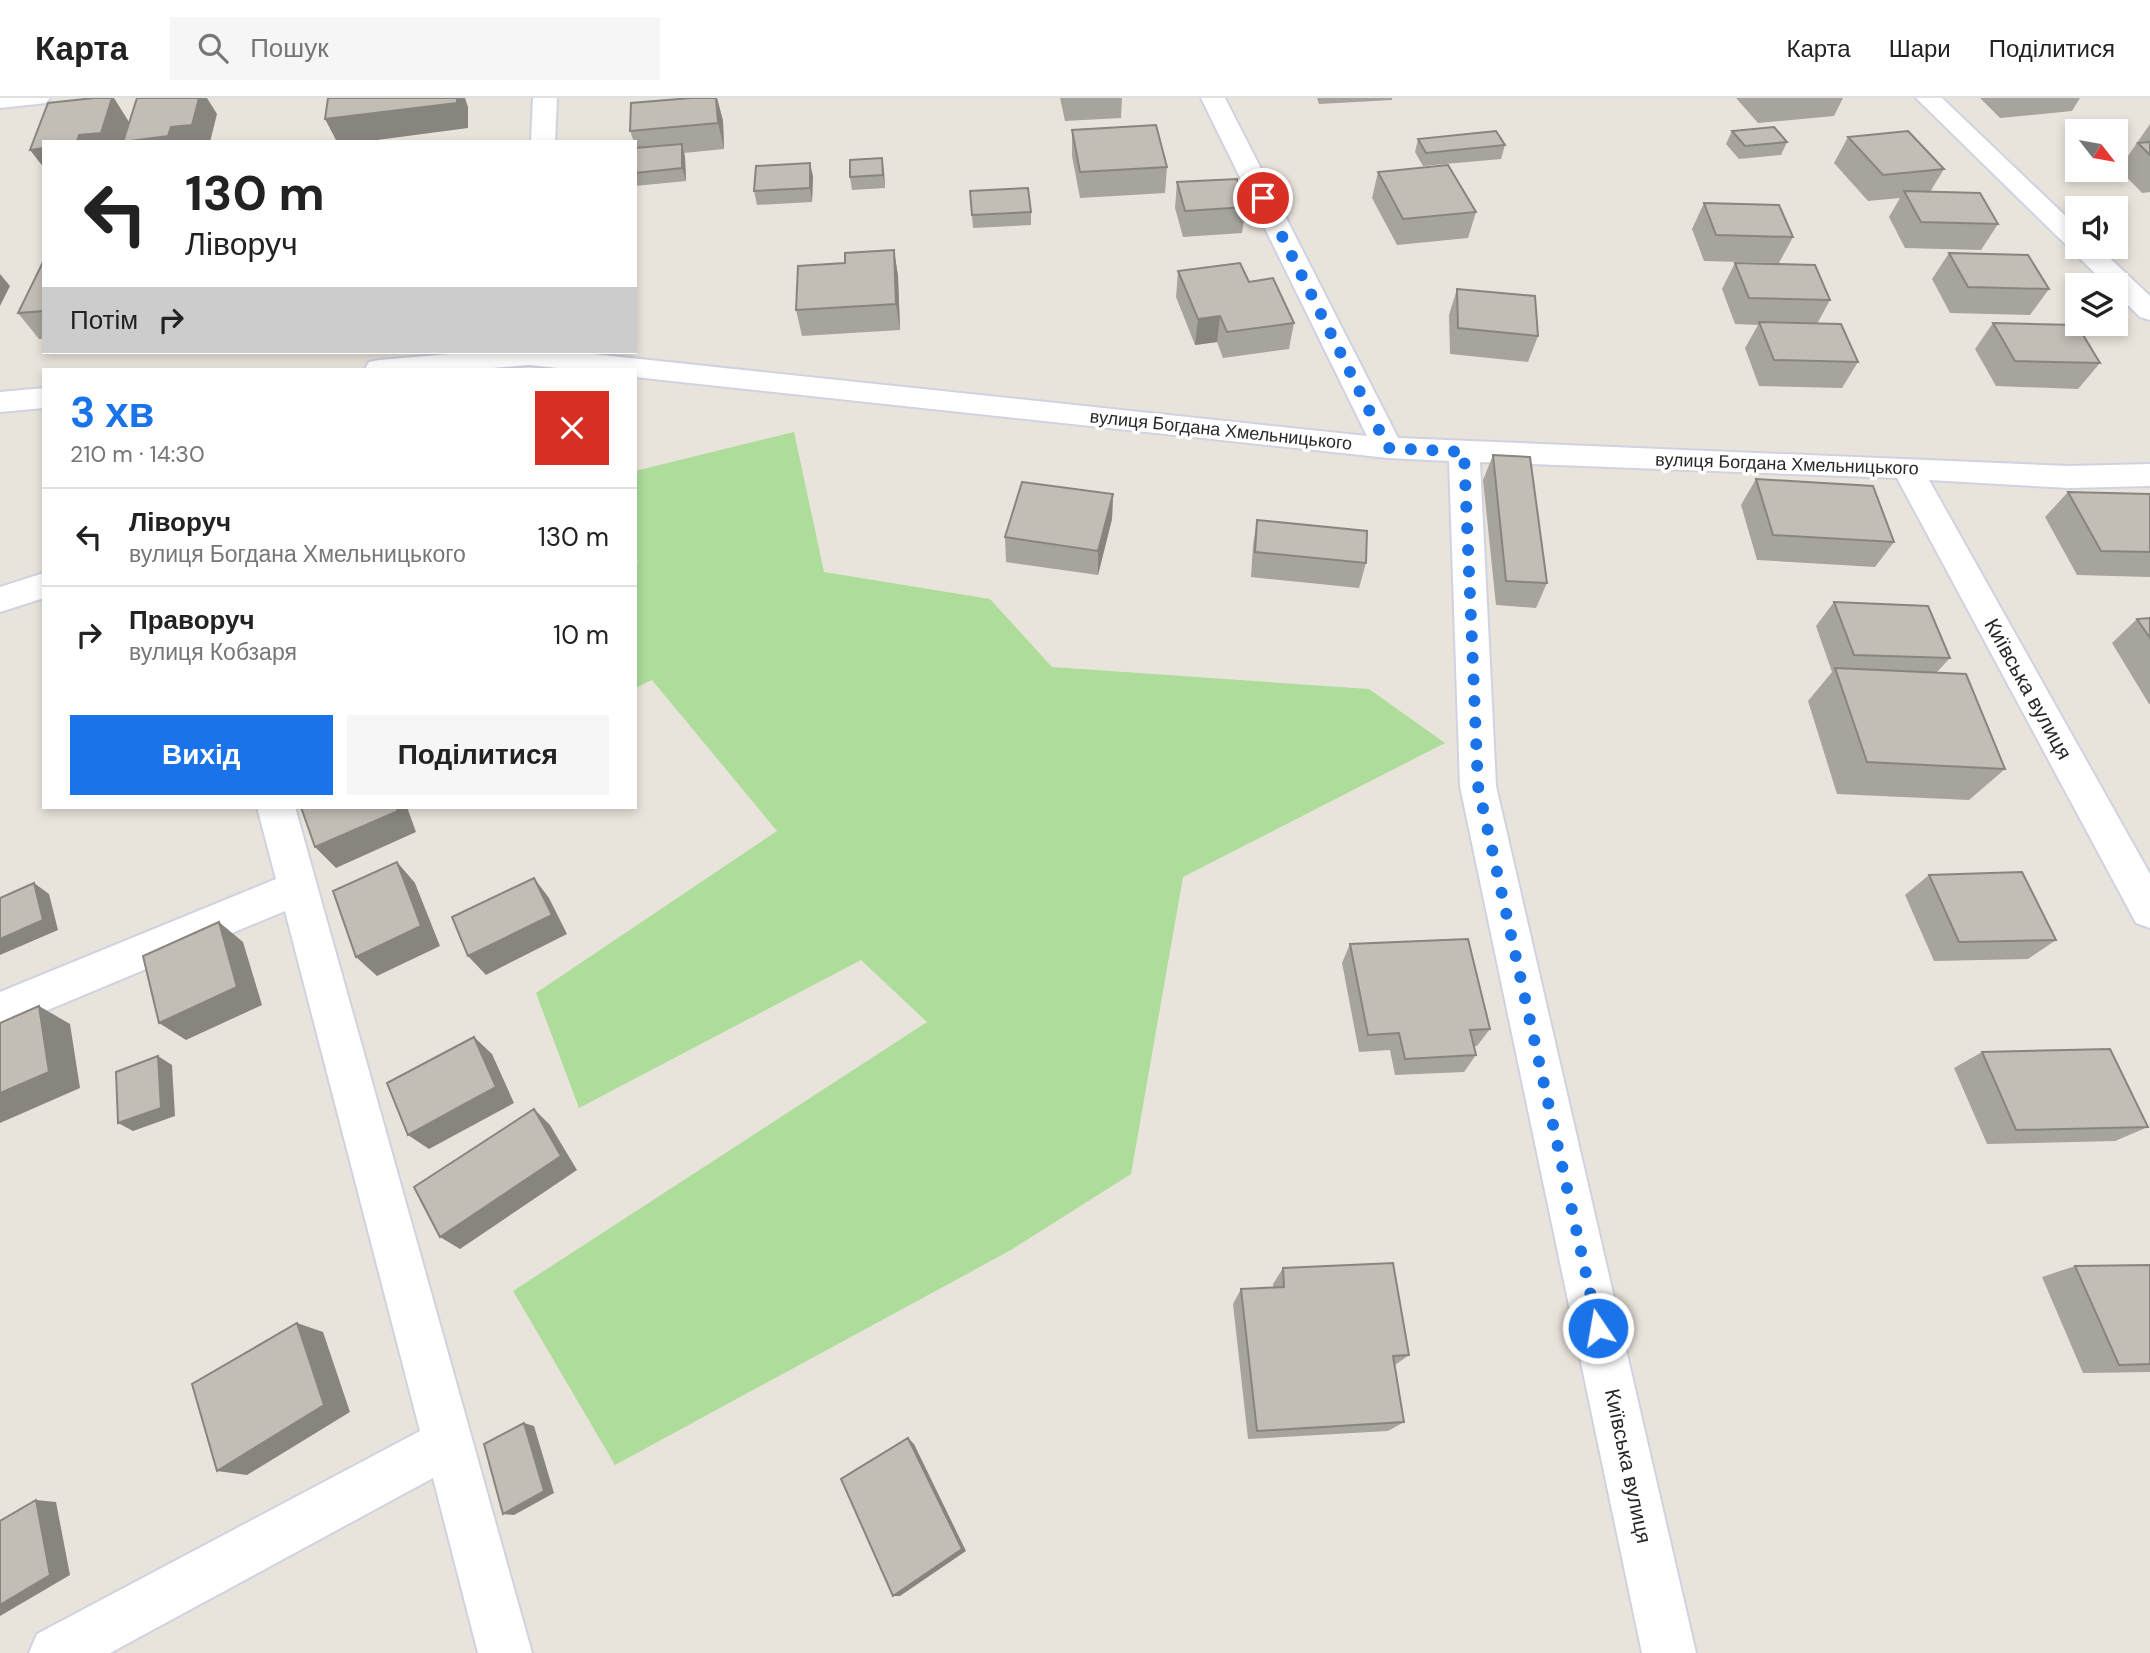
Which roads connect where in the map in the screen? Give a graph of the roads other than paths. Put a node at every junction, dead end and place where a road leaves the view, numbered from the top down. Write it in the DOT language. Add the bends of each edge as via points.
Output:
graph roads {
  1 [pos="38,98"];
  2 [pos="545,98"];
  3 [pos="1213,98"];
  4 [pos="1928,98"];
  5 [pos="0,102"];
  6 [pos="543,140"];
  7 [pos="2065,229"];
  8 [pos="2096,259"];
  9 [pos="2150,311"];
  10 [pos="530,354"];
  11 [pos="389,368"];
  12 [pos="42,398"];
  13 [pos="0,402"];
  14 [pos="1388,448"];
  15 [pos="1464,452"];
  16 [pos="1907,468"];
  17 [pos="2150,475"];
  18 [pos="42,586"];
  19 [pos="0,600"];
  20 [pos="277,809"];
  21 [pos="298,888"];
  22 [pos="2150,911"];
  23 [pos="0,1011"];
  24 [pos="448,1443"];
  25 [pos="56,1653"];
  26 [pos="505,1653"];
  27 [pos="1670,1653"];
  1 -- 5 [label="street"];
  2 -- 6 [label="street"];
  3 -- 14 [label="street"];
  4 -- 7 [label="street"];
  8 -- 9 [label="street"];
  10 -- 11 [label="street, вулиця Богдана Хмельницького"];
  10 -- 14 [label="street, вулиця Богдана Хмельницького"];
  12 -- 13 [label="street"];
  14 -- 15 [label="street, вулиця Богдана Хмельницького"];
  15 -- 16 [label="street, вулиця Богдана Хмельницького"];
  15 -- 27 [label="street, Київська вулиця" via="1478,786"];
  16 -- 17 [label="street, вулиця Богдана Хмельницького" via="2069,477"];
  16 -- 22 [label="street, Київська вулиця"];
  18 -- 19 [label="street"];
  20 -- 21 [label="street"];
  21 -- 23 [label="street"];
  21 -- 24 [label="street"];
  24 -- 25 [label="street"];
  24 -- 26 [label="street"];
}
